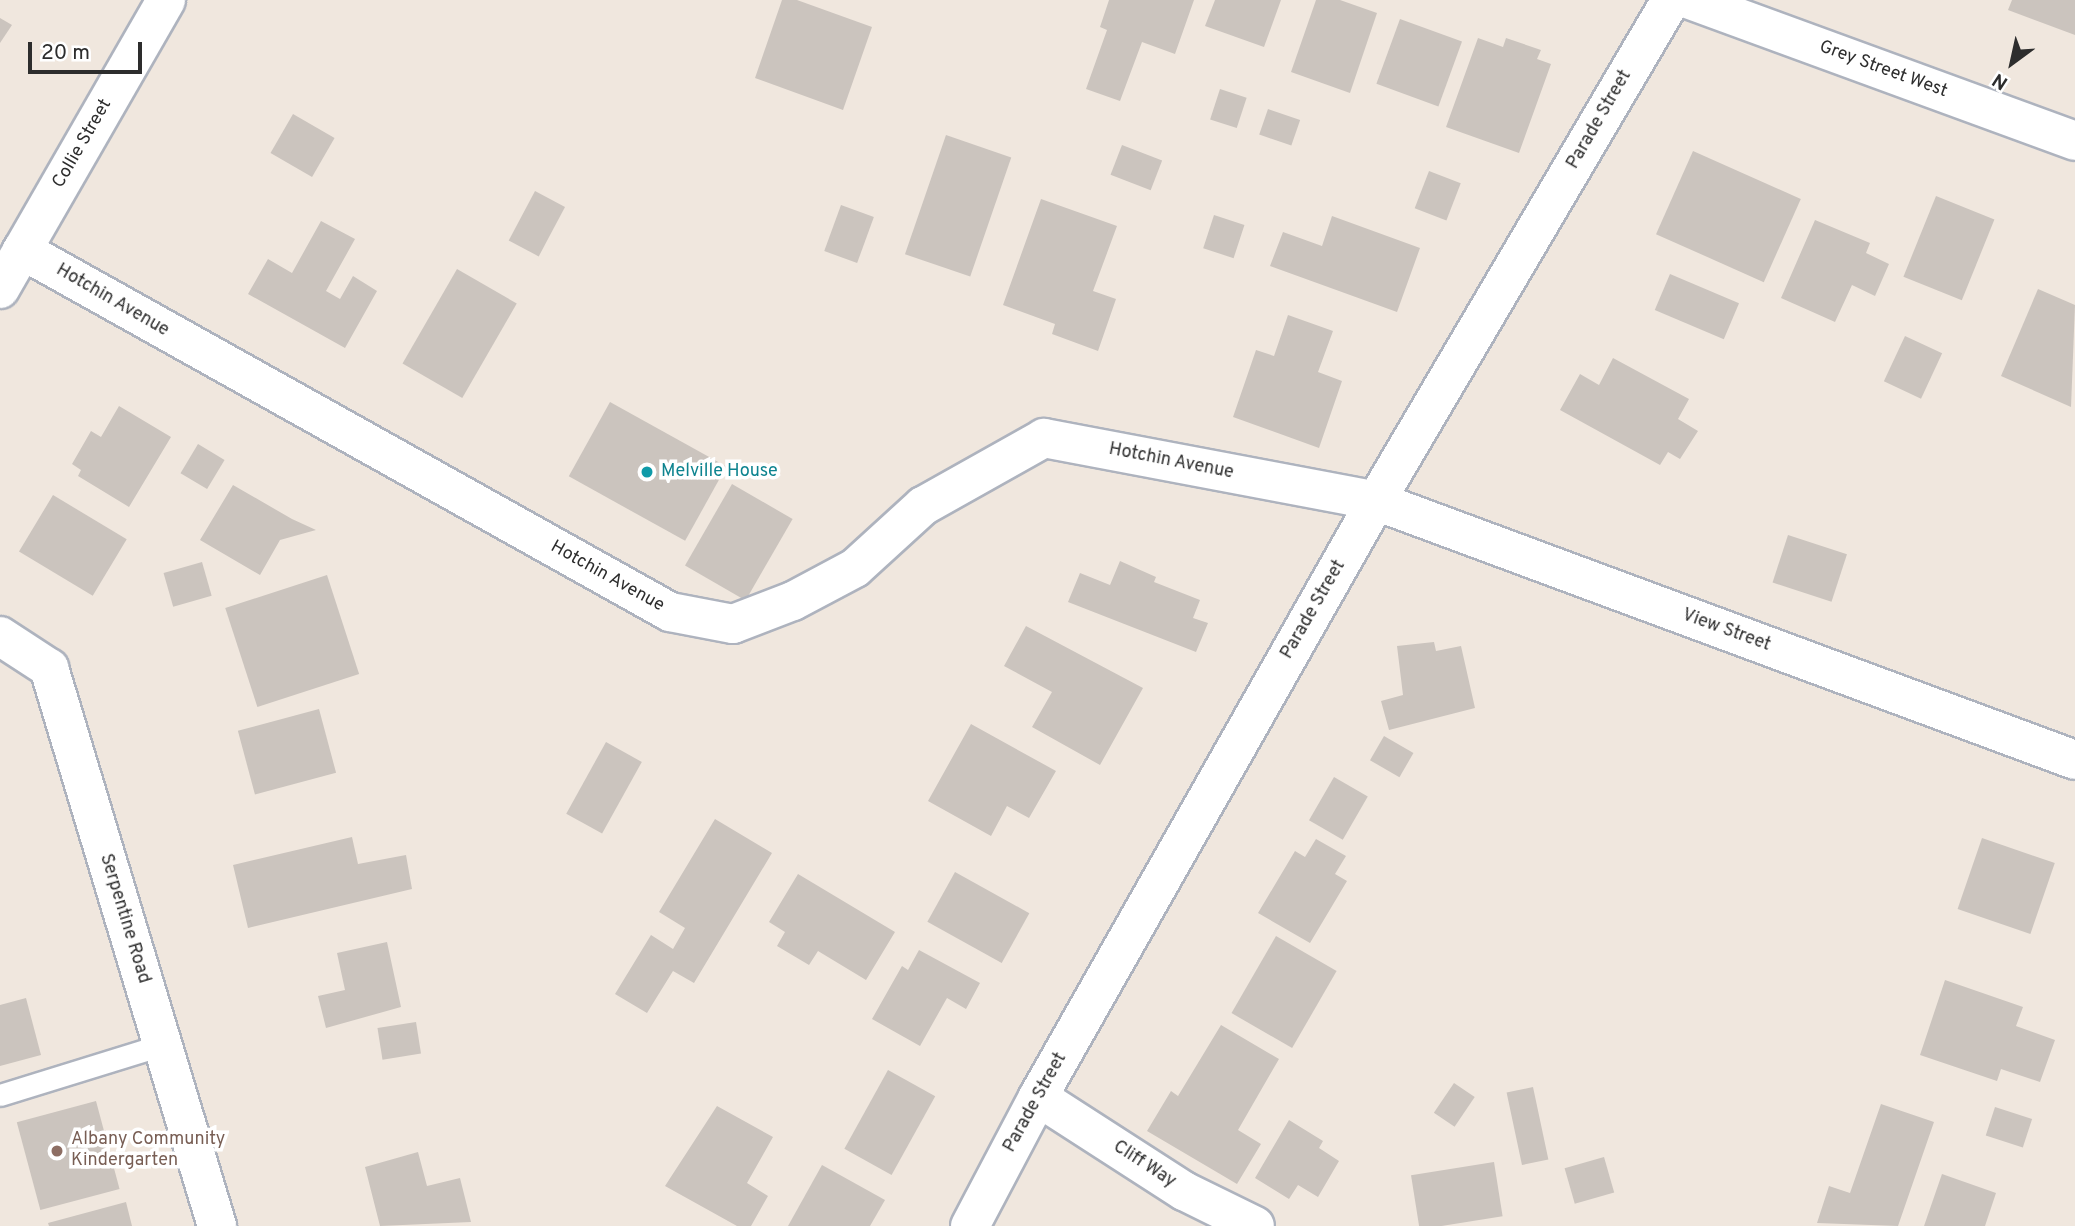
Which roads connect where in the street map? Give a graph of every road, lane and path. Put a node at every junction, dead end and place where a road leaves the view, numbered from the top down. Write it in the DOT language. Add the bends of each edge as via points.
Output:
graph roads {
  1 [pos="166,0"];
  2 [pos="1671,0"];
  3 [pos="1690,0"];
  4 [pos="2075,141"];
  5 [pos="22,250"];
  6 [pos="0,289"];
  7 [pos="1376,501"];
  8 [pos="0,636"];
  9 [pos="2075,760"];
  10 [pos="162,1045"];
  11 [pos="0,1095"];
  12 [pos="1038,1097"];
  13 [pos="217,1226"];
  14 [pos="970,1226"];
  15 [pos="1255,1226"];
  1 -- 5 [label="street, Collie Street"];
  2 -- 7 [label="street, Parade Street"];
  3 -- 4 [label="street, Grey Street West"];
  5 -- 6 [label="street, Collie Street"];
  5 -- 7 [label="street, Hotchin Avenue" via="670,612 733,624 793,601 855,568 923,506 1044,438"];
  7 -- 9 [label="street, View Street"];
  7 -- 12 [label="street, Parade Street"];
  8 -- 10 [label="street, Serpentine Road" via="49,668"];
  10 -- 11 [label="lane"];
  10 -- 13 [label="street, Serpentine Road"];
  12 -- 14 [label="street, Parade Street"];
  12 -- 15 [label="street, Cliff Way" via="1184,1191"];
}
